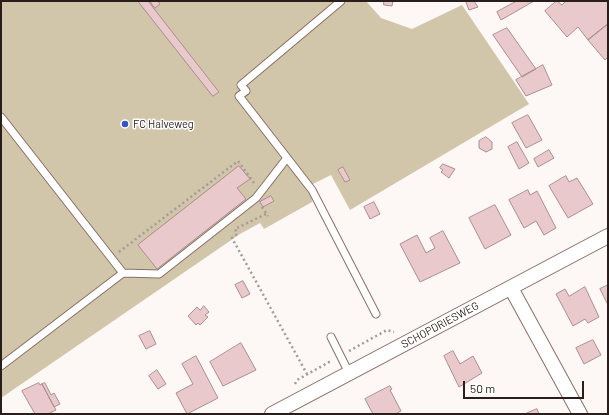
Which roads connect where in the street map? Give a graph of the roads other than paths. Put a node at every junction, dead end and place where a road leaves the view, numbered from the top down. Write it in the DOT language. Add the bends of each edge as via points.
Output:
graph roads {
  1 [pos="341,1"];
  2 [pos="1,117"];
  3 [pos="287,158"];
  4 [pos="608,236"];
  5 [pos="123,274"];
  6 [pos="512,288"];
  7 [pos="376,314"];
  8 [pos="331,338"];
  9 [pos="1,366"];
  10 [pos="349,373"];
  11 [pos="272,414"];
  12 [pos="580,414"];
  1 -- 3 [label="lane" via="241,85 246,91 239,96"];
  2 -- 5 [label="lane"];
  3 -- 5 [label="lane" via="256,198 159,274"];
  3 -- 7 [label="lane" via="312,190"];
  4 -- 6 [label="street, SCHOPDRIESWEG"];
  5 -- 9 [label="lane"];
  6 -- 10 [label="street, SCHOPDRIESWEG"];
  6 -- 12 [label="street"];
  8 -- 10 [label="lane"];
  10 -- 11 [label="street, SCHOPDRIESWEG"];
}
